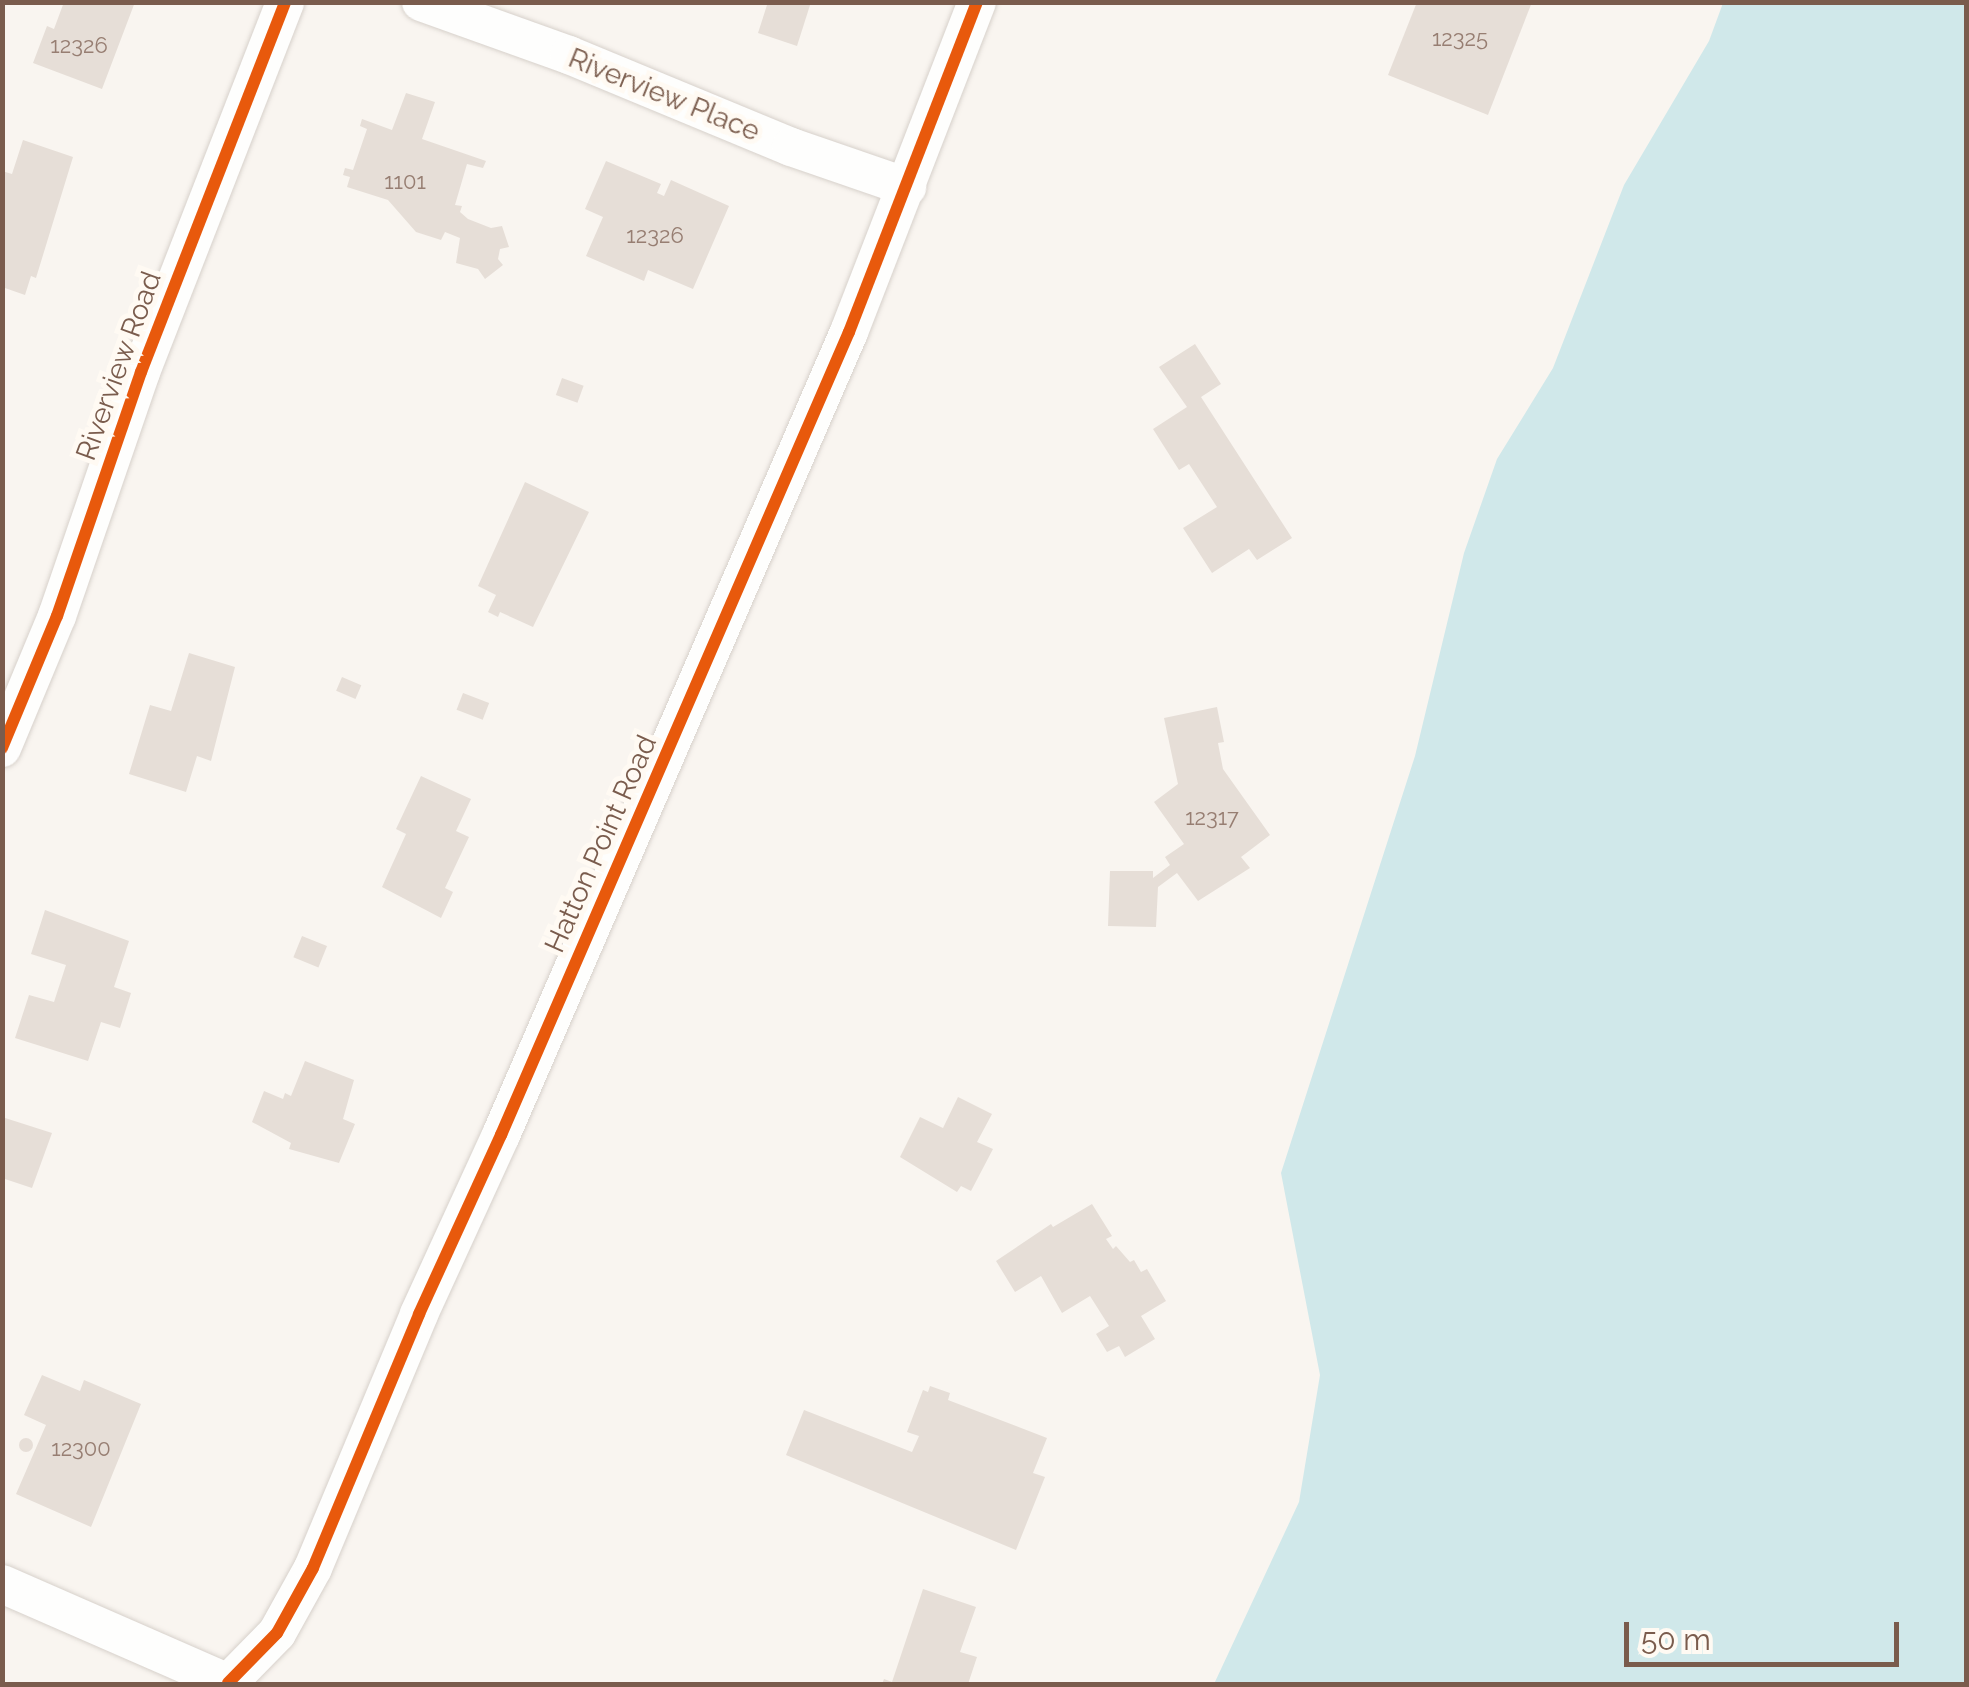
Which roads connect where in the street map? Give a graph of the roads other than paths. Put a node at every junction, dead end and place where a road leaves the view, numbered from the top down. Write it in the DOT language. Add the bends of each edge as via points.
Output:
graph roads {
  1 [pos="285,2"];
  2 [pos="421,2"];
  3 [pos="977,2"];
  4 [pos="906,187"];
  5 [pos="5,730"];
  6 [pos="2,1584"];
  7 [pos="230,1684"];
  1 -- 5 [label="street, Riverview Road" via="141,372 57,616"];
  2 -- 4 [label="street, Riverview Place"];
  3 -- 4 [label="street, Hatton Point Road"];
  4 -- 7 [label="street, Hatton Point Road" via="313,1568 277,1633"];
  6 -- 7 [label="street"];
}
